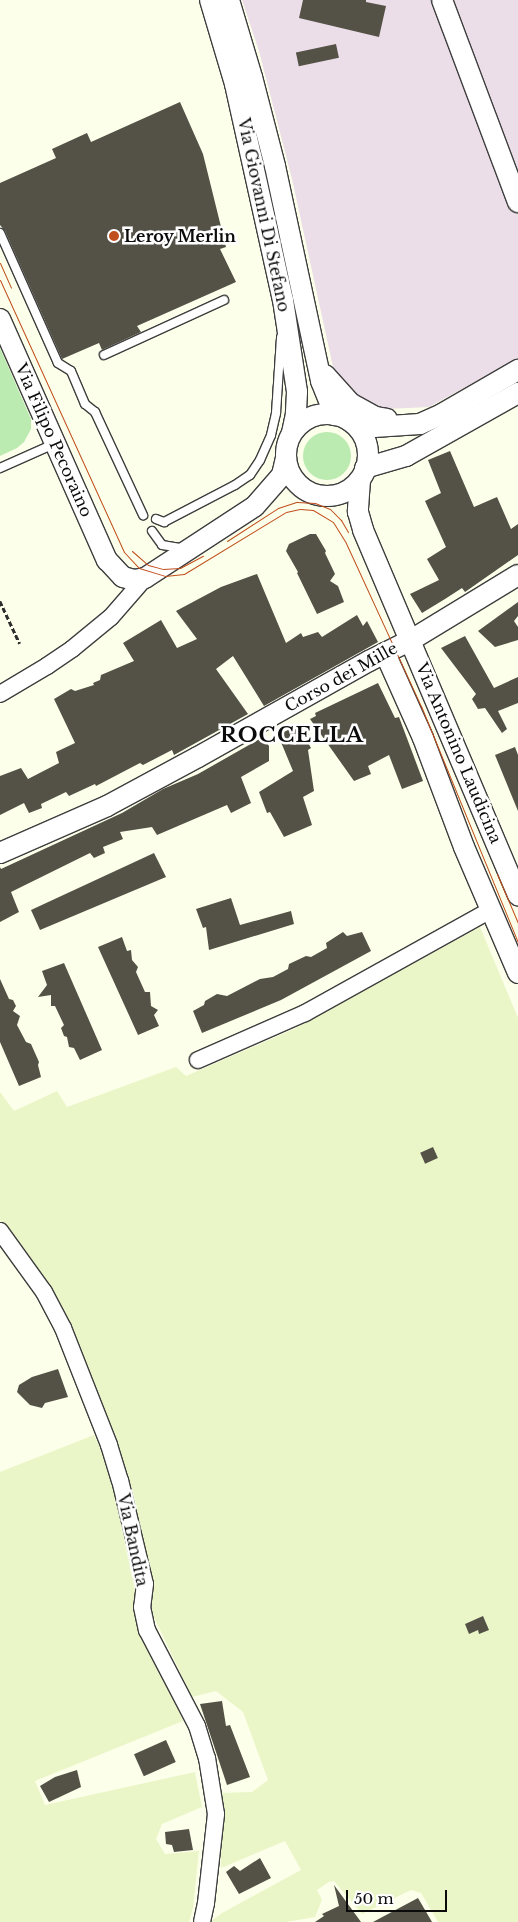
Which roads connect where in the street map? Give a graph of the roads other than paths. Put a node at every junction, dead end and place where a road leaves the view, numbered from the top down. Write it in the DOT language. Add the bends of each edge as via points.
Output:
graph roads {
  1 [pos="210,0"];
  2 [pos="229,0"];
  3 [pos="442,0"];
  4 [pos="518,202"];
  5 [pos="0,233"];
  6 [pos="224,300"];
  7 [pos="283,300"];
  8 [pos="0,319"];
  9 [pos="104,355"];
  10 [pos="317,365"];
  11 [pos="518,370"];
  12 [pos="518,394"];
  13 [pos="342,418"];
  14 [pos="429,420"];
  15 [pos="292,432"];
  16 [pos="56,444"];
  17 [pos="286,458"];
  18 [pos="0,468"];
  19 [pos="362,474"];
  20 [pos="309,492"];
  21 [pos="331,496"];
  22 [pos="255,506"];
  23 [pos="144,515"];
  24 [pos="156,519"];
  25 [pos="363,530"];
  26 [pos="152,531"];
  27 [pos="194,548"];
  28 [pos="518,575"];
  29 [pos="145,578"];
  30 [pos="411,640"];
  31 [pos="385,653"];
  32 [pos="0,694"];
  33 [pos="0,852"];
  34 [pos="518,895"];
  35 [pos="491,910"];
  36 [pos="518,973"];
  37 [pos="198,1060"];
  38 [pos="0,1232"];
  39 [pos="202,1922"];
  1 -- 7 [label="street, Via Giovanni Di Stefano" via="235,84"];
  2 -- 10 [label="street, Via Giovanni Di Stefano" via="274,166"];
  3 -- 4 [label="street"];
  5 -- 23 [label="lane" via="58,363 71,371 85,404 95,412"];
  6 -- 9 [label="lane"];
  7 -- 15 [label="street, Via Giovanni Di Stefano" via="297,392"];
  7 -- 24 [label="lane" via="276,414 260,460 250,475 236,485 164,522"];
  8 -- 16 [label="street, Via Filipo Pecoraino"];
  10 -- 13 [label="street, Via Giovanni Di Stefano"];
  10 -- 14 [label="street" via="350,403 375,417"];
  11 -- 14 [label="street"];
  12 -- 19 [label="street" via="406,456"];
  13 -- 14 [label="street" via="374,427 420,424"];
  13 -- 15 [label="street" via="318,415 304,421"];
  13 -- 19 [label="street" via="359,430 366,442 368,455"];
  15 -- 17 [label="street"];
  16 -- 18 [label="lane"];
  16 -- 29 [label="street, Via Filipo Pecoraino" via="107,560 123,577"];
  17 -- 20 [label="street" via="293,478"];
  17 -- 22 [label="street" via="282,475"];
  19 -- 21 [label="street" via="342,493"];
  19 -- 25 [label="street" via="358,512"];
  20 -- 21 [label="street"];
  20 -- 22 [label="street" via="278,496"];
  21 -- 25 [label="street" via="353,514"];
  22 -- 27 [label="street"];
  25 -- 30 [label="street, Via Antonino Laudicina"];
  26 -- 27 [label="lane" via="162,545"];
  27 -- 29 [label="street"];
  28 -- 30 [label="street, Corso dei Mille"];
  29 -- 32 [label="street" via="111,617 47,666"];
  30 -- 31 [label="street, Corso dei Mille"];
  30 -- 34 [label="street, Via Antonino Laudicina"];
  31 -- 33 [label="street, Corso dei Mille" via="106,806"];
  31 -- 35 [label="street, Via Antonino Laudicina" via="423,738"];
  35 -- 36 [label="street, Via Antonino Laudicina"];
  35 -- 37 [label="street" via="305,1013"];
  38 -- 39 [label="street, Via Bandita" via="44,1292 63,1328 120,1480 145,1584 142,1607 147,1630 197,1726 216,1814"];
}
